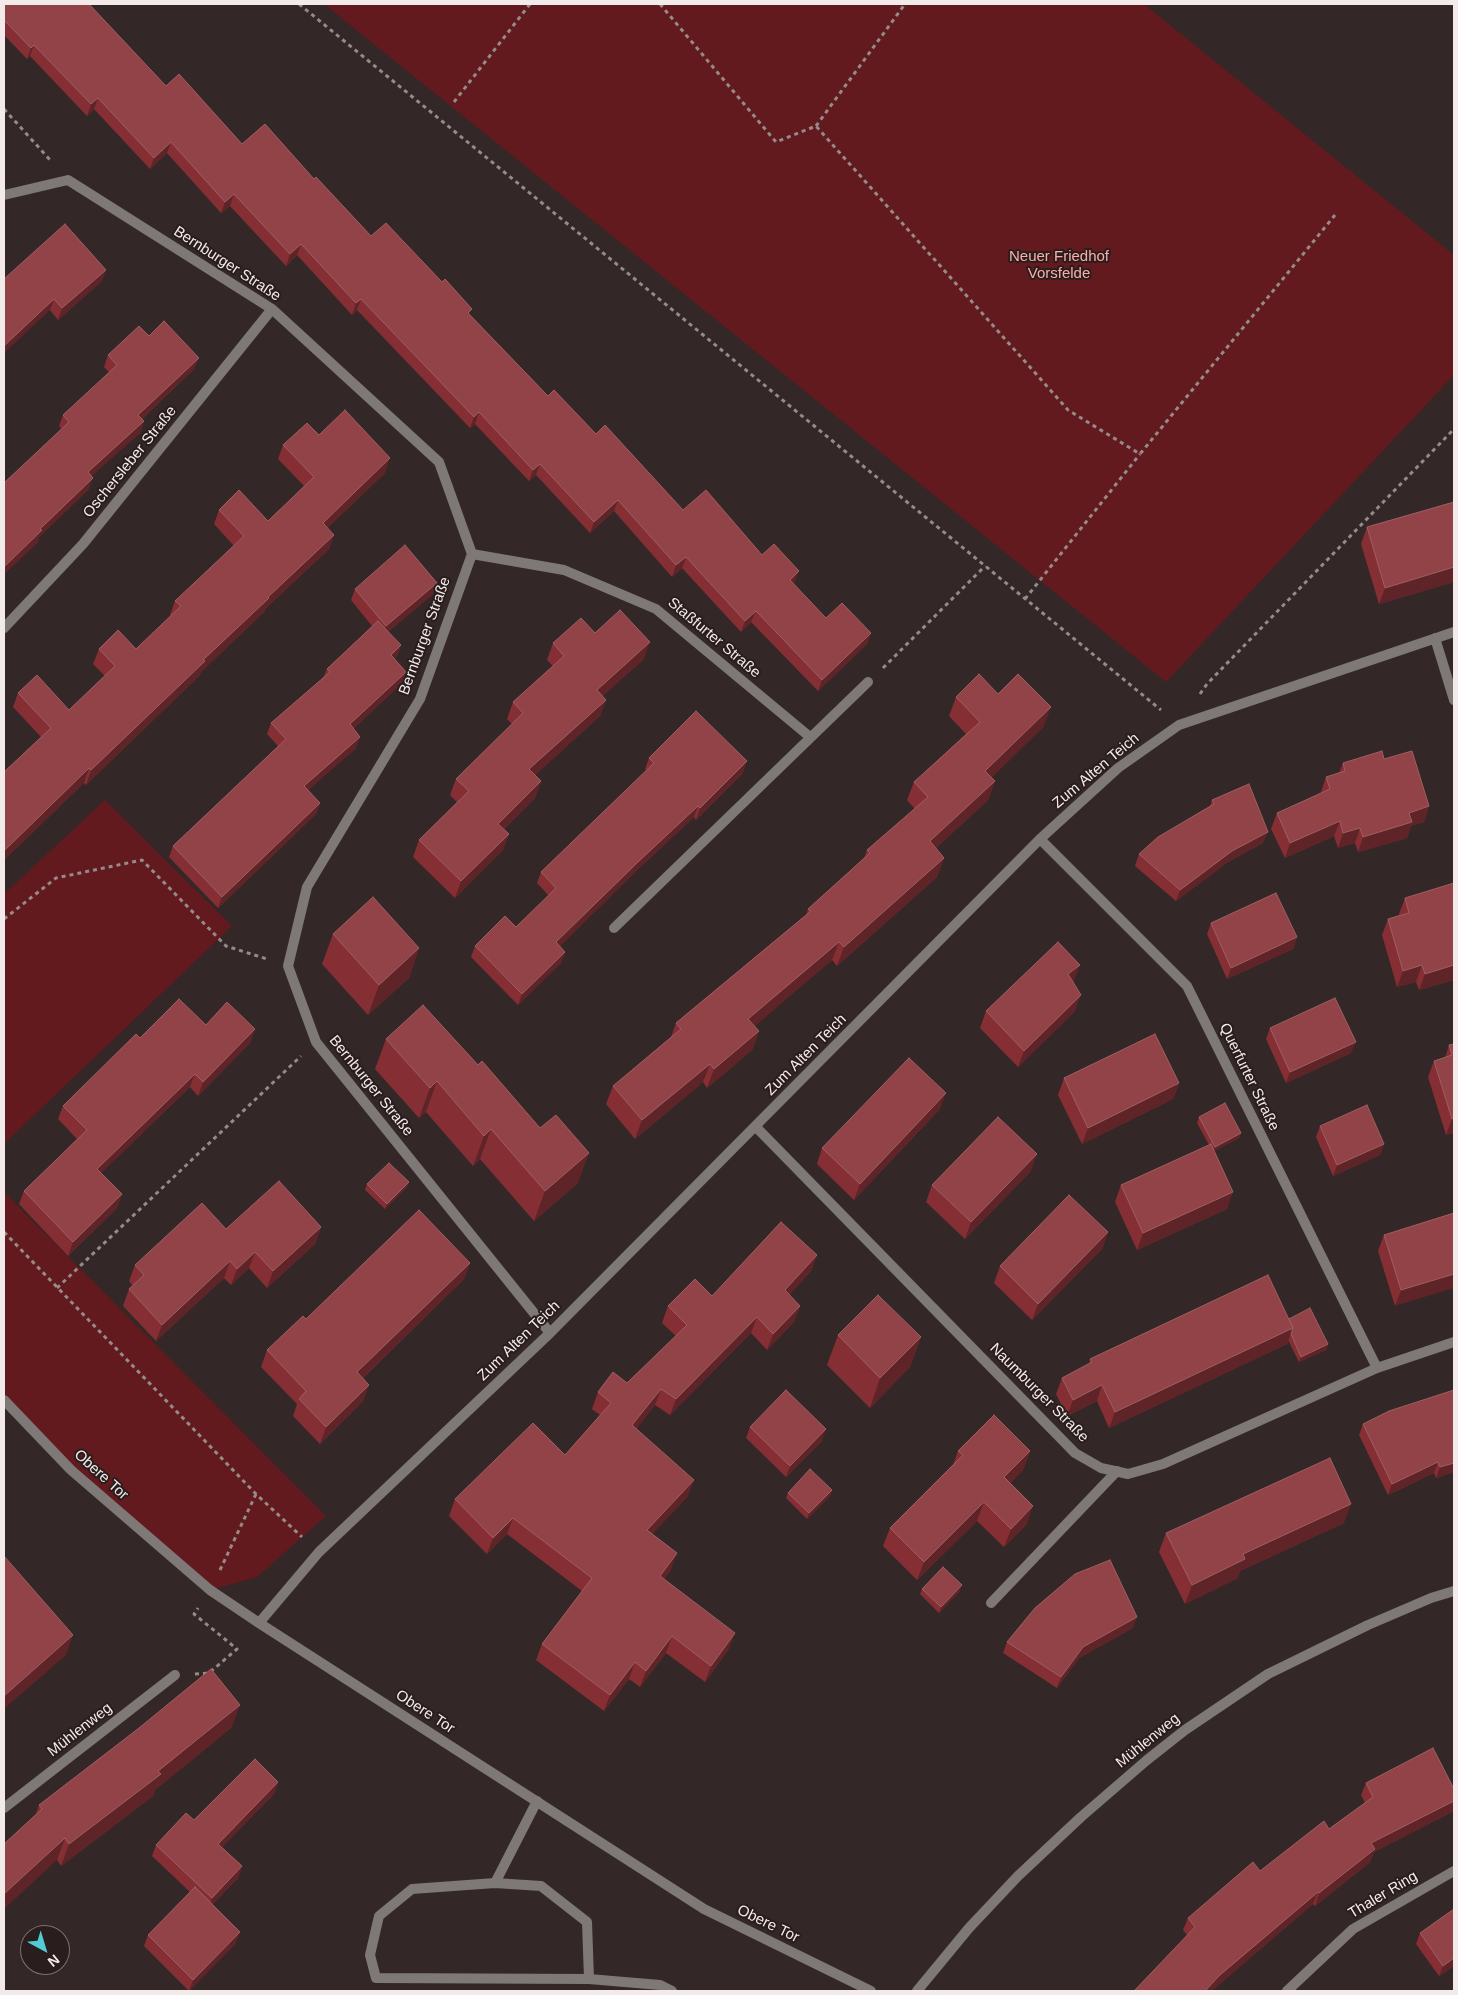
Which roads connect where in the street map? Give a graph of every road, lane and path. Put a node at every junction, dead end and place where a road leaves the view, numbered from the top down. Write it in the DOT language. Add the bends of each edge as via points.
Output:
graph roads {
  1 [pos="299,4"];
  2 [pos="530,4"];
  3 [pos="660,4"];
  4 [pos="905,4"];
  5 [pos="454,102"];
  6 [pos="4,109"];
  7 [pos="816,126"];
  8 [pos="68,180"];
  9 [pos="4,195"];
  10 [pos="1335,215"];
  11 [pos="272,309"];
  12 [pos="1454,429"];
  13 [pos="1140,454"];
  14 [pos="472,554"];
  15 [pos="985,566"];
  16 [pos="1025,599"];
  17 [pos="4,628"];
  18 [pos="1454,632"];
  19 [pos="1435,638"];
  20 [pos="868,682"];
  21 [pos="1454,700"];
  22 [pos="1179,725"];
  23 [pos="810,737"];
  24 [pos="1040,839"];
  25 [pos="4,919"];
  26 [pos="614,928"];
  27 [pos="288,966"];
  28 [pos="316,1042"];
  29 [pos="756,1128"];
  30 [pos="4,1232"];
  31 [pos="58,1288"];
  32 [pos="550,1333"];
  33 [pos="1454,1342"];
  34 [pos="1377,1368"];
  35 [pos="4,1400"];
  36 [pos="1117,1471"];
  37 [pos="319,1552"];
  38 [pos="1454,1591"];
  39 [pos="991,1603"];
  40 [pos="259,1623"];
  41 [pos="175,1675"];
  42 [pos="537,1801"];
  43 [pos="4,1808"];
  44 [pos="1454,1871"];
  45 [pos="495,1883"];
  46 [pos="589,1979"];
  47 [pos="659,1988"];
  48 [pos="672,1991"];
  49 [pos="871,1991"];
  50 [pos="917,1991"];
  51 [pos="1287,1991"];
  1 -- 15 [label="path"];
  2 -- 5 [label="path"];
  3 -- 7 [label="path" via="776,142"];
  4 -- 7 [label="path"];
  6 -- 8 [label="path"];
  7 -- 13 [label="path" via="1068,410"];
  8 -- 9 [label="street"];
  8 -- 11 [label="street, Bernburger Straße"];
  10 -- 13 [label="path"];
  11 -- 14 [label="street, Bernburger Straße" via="439,462"];
  11 -- 17 [label="street, Oschersleber Straße" via="83,544"];
  12 -- 22 [label="path" via="1207,684"];
  13 -- 16 [label="path"];
  14 -- 23 [label="street, Staßfurter Straße" via="564,570 656,609"];
  14 -- 27 [label="street, Bernburger Straße" via="420,699 307,887"];
  15 -- 16 [label="path"];
  15 -- 20 [label="path"];
  16 -- 22 [label="path"];
  18 -- 19 [label="street, Zum Alten Teich"];
  19 -- 21 [label="street"];
  19 -- 22 [label="street, Zum Alten Teich"];
  20 -- 23 [label="street"];
  22 -- 24 [label="street, Zum Alten Teich" via="1118,768"];
  23 -- 26 [label="street"];
  24 -- 29 [label="street, Zum Alten Teich"];
  24 -- 34 [label="street, Querfurter Straße" via="1187,986"];
  25 -- 27 [label="path" via="56,878 142,860 226,946"];
  27 -- 28 [label="street, Bernburger Straße"];
  28 -- 31 [label="path"];
  28 -- 32 [label="street, Bernburger Straße"];
  29 -- 32 [label="street, Zum Alten Teich"];
  29 -- 36 [label="street, Naumburger Straße" via="1076,1453 1101,1468"];
  30 -- 31 [label="path"];
  31 -- 37 [label="path" via="256,1494"];
  32 -- 37 [label="street, Zum Alten Teich"];
  33 -- 34 [label="street, Naumburger Straße"];
  34 -- 36 [label="street, Naumburger Straße" via="1163,1464 1128,1474"];
  35 -- 40 [label="street, Obere Tor" via="71,1470 210,1590"];
  36 -- 39 [label="street"];
  37 -- 40 [label="street, Zum Alten Teich"];
  38 -- 50 [label="street, Mühlenweg" via="1368,1625 1275,1670 1186,1730 1125,1779 1018,1876 969,1928"];
  40 -- 42 [label="street, Obere Tor"];
  41 -- 43 [label="street, Mühlenweg"];
  42 -- 45 [label="street"];
  42 -- 49 [label="street, Obere Tor" via="704,1909"];
  44 -- 51 [label="street, Thaler Ring" via="1353,1929"];
  45 -- 46 [label="street" via="541,1886 587,1922"];
  45 -- 46 [label="street" via="412,1890 379,1916 370,1955 376,1978"];
  46 -- 47 [label="street"];
  47 -- 48 [label="street"];
}
